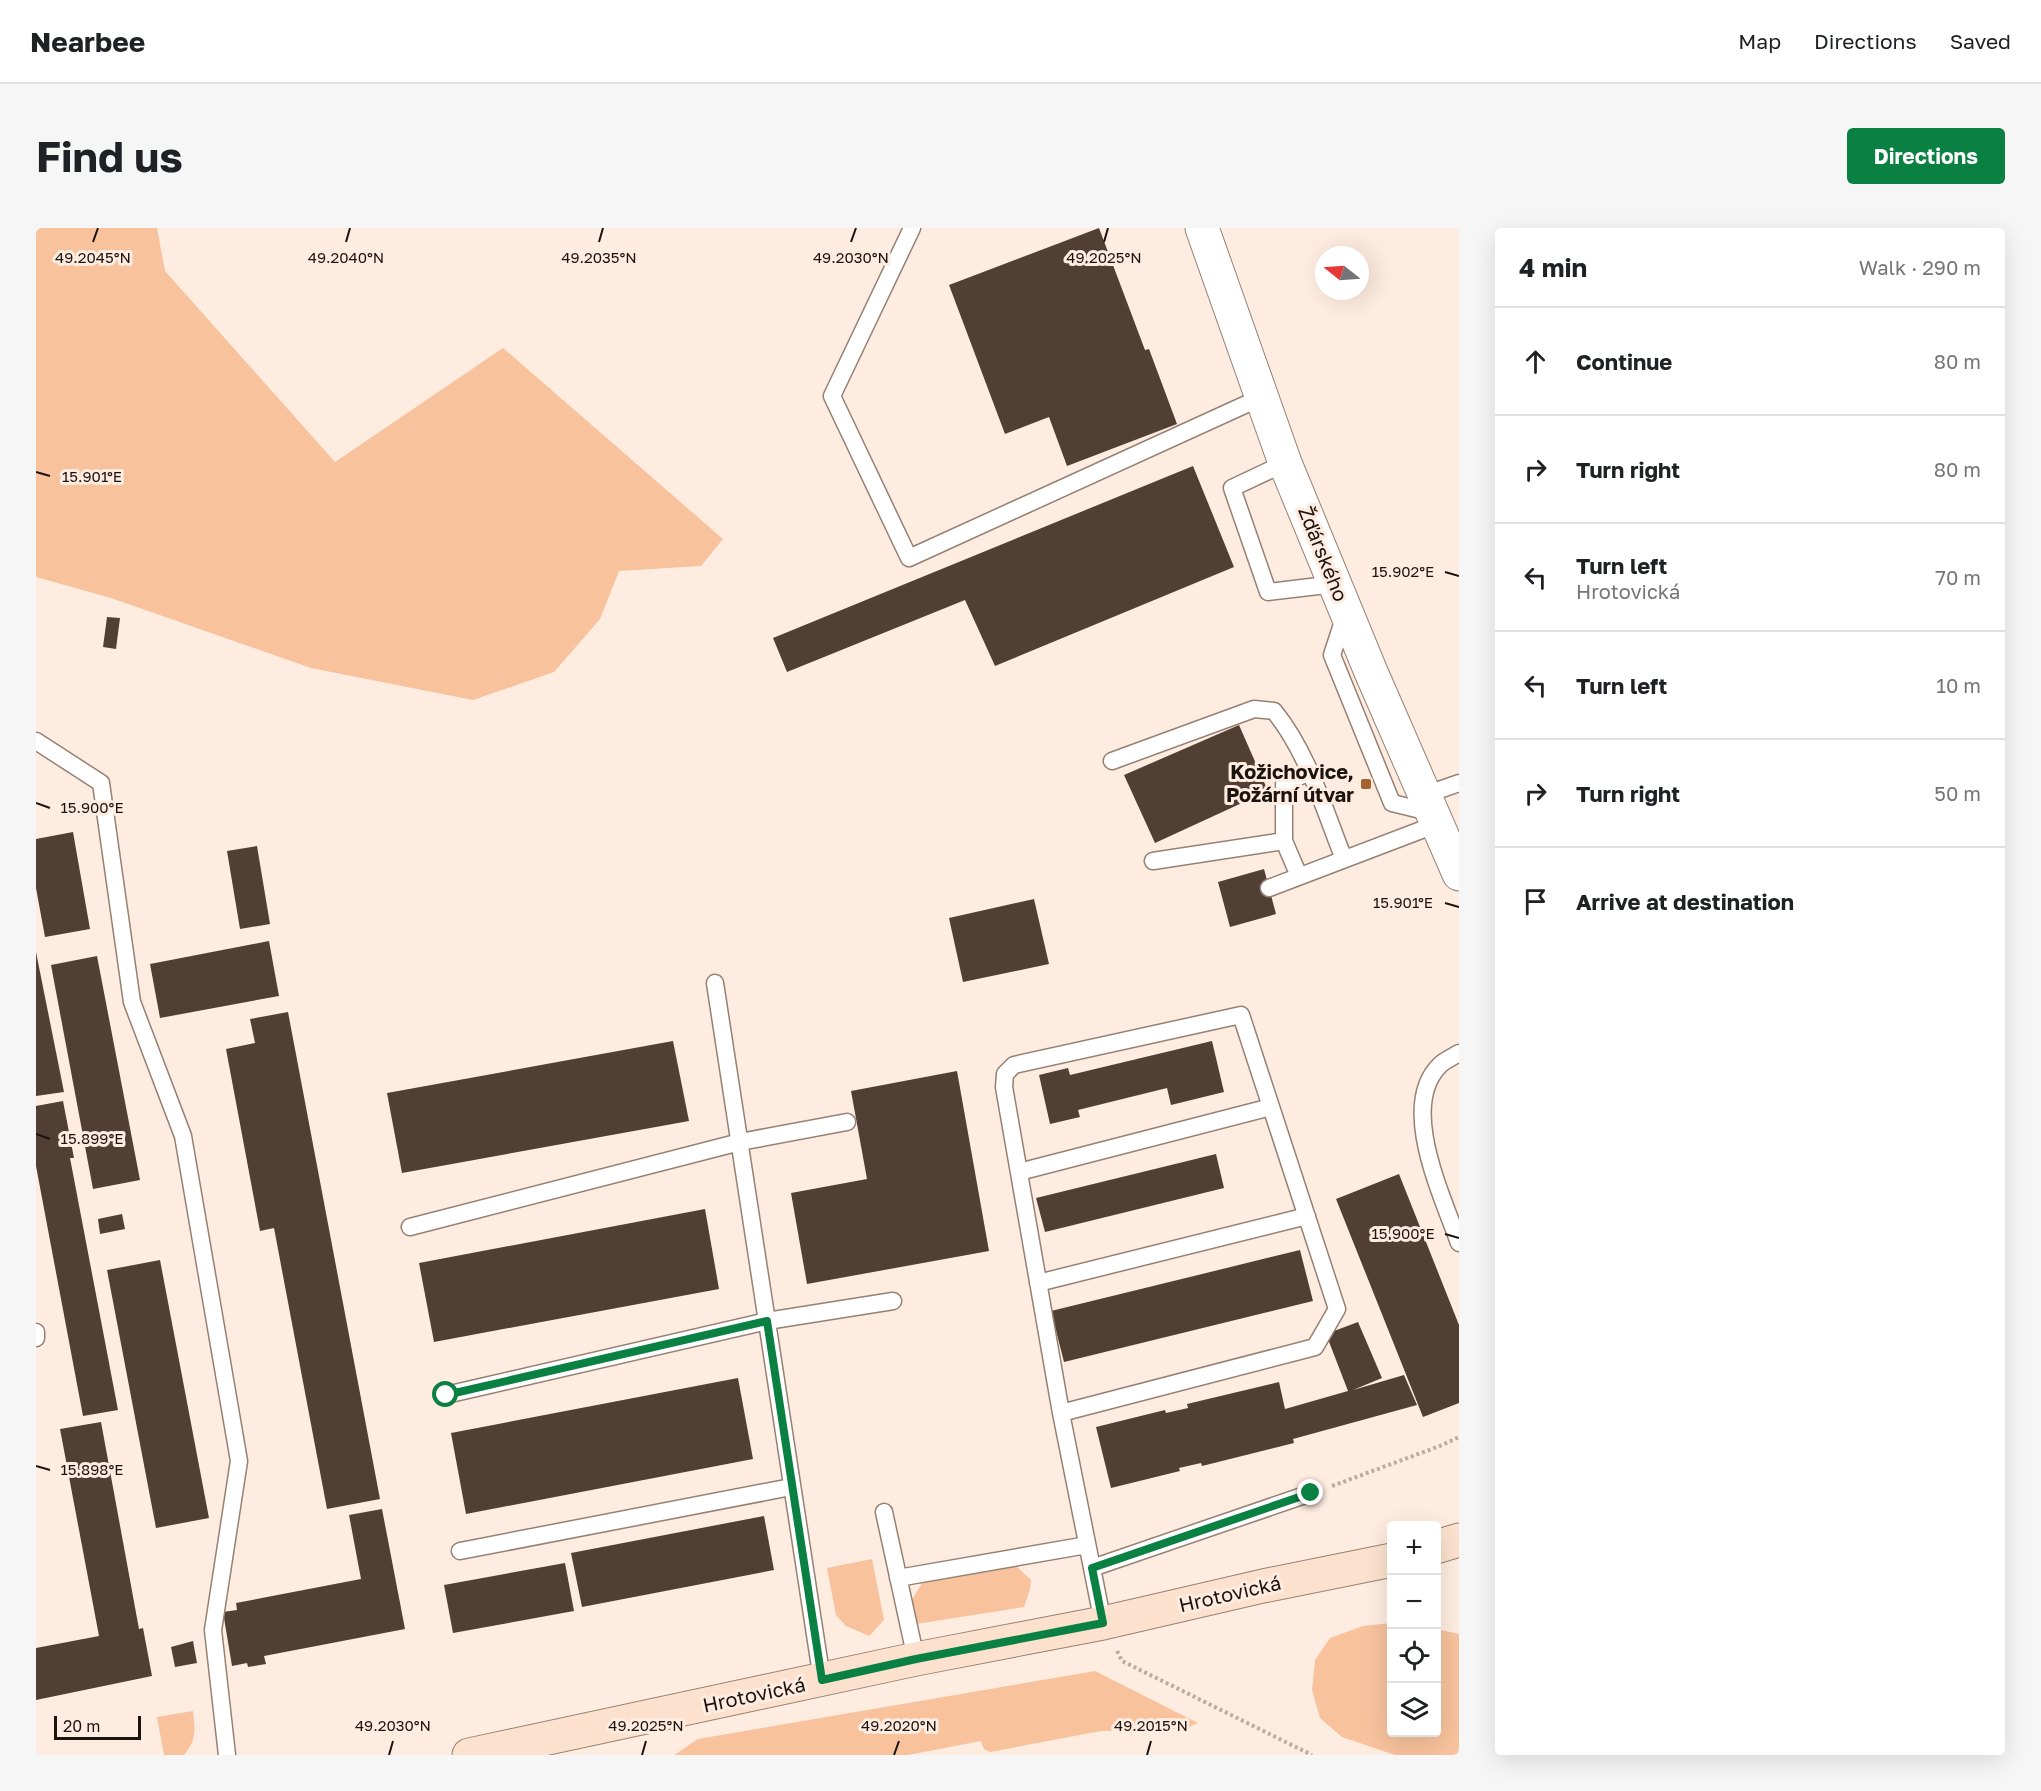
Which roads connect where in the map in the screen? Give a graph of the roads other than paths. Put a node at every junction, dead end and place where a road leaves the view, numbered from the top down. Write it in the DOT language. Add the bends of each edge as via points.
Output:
graph roads {
  1 [pos="912,228"];
  2 [pos="1202,228"];
  3 [pos="1262,397"];
  4 [pos="1285,463"];
  5 [pos="1341,598"];
  6 [pos="36,741"];
  7 [pos="1112,761"];
  8 [pos="1309,772"];
  9 [pos="1459,783"];
  10 [pos="1432,811"];
  11 [pos="1284,841"];
  12 [pos="1344,859"];
  13 [pos="1153,861"];
  14 [pos="1459,874"];
  15 [pos="1299,876"];
  16 [pos="1269,888"];
  17 [pos="715,983"];
  18 [pos="1459,1053"];
  19 [pos="1271,1107"];
  20 [pos="847,1122"];
  21 [pos="740,1142"];
  22 [pos="1019,1172"];
  23 [pos="1307,1216"];
  24 [pos="410,1227"];
  25 [pos="1459,1243"];
  26 [pos="1038,1283"];
  27 [pos="892,1301"];
  28 [pos="767,1321"];
  29 [pos="36,1332"];
  30 [pos="36,1338"];
  31 [pos="446,1395"];
  32 [pos="1061,1413"];
  33 [pos="791,1487"];
  34 [pos="1311,1493"];
  35 [pos="884,1512"];
  36 [pos="1459,1540"];
  37 [pos="1087,1545"];
  38 [pos="1441,1546"];
  39 [pos="460,1551"];
  40 [pos="1387,1561"];
  41 [pos="1092,1568"];
  42 [pos="898,1578"];
  43 [pos="1103,1623"];
  44 [pos="916,1659"];
  45 [pos="822,1680"];
  46 [pos="227,1755"];
  47 [pos="469,1755"];
  1 -- 3 [label="lane" via="832,396 909,558"];
  2 -- 3 [label="street, Žďárského"];
  3 -- 4 [label="street, Žďárského"];
  4 -- 5 [label="street, Žďárského"];
  4 -- 5 [label="lane" via="1232,488 1268,592"];
  5 -- 10 [label="street, Žďárského"];
  6 -- 46 [label="lane" via="101,783 132,1002 183,1136 239,1461 213,1630"];
  7 -- 8 [label="lane" via="1254,709 1274,711 1288,729"];
  8 -- 11 [label="lane" via="1284,784"];
  8 -- 12 [label="lane"];
  9 -- 10 [label="lane"];
  10 -- 12 [label="lane"];
  10 -- 14 [label="street, Žďárského"];
  11 -- 13 [label="lane"];
  11 -- 15 [label="lane"];
  12 -- 15 [label="lane"];
  15 -- 16 [label="lane"];
  17 -- 21 [label="lane"];
  18 -- 25 [label="lane" via="1440,1064 1428,1081 1422,1111 1424,1141"];
  19 -- 22 [label="lane"];
  19 -- 22 [label="lane" via="1241,1015 1014,1065 1005,1074 1004,1087"];
  19 -- 23 [label="lane"];
  20 -- 21 [label="lane"];
  21 -- 24 [label="lane"];
  21 -- 28 [label="lane"];
  22 -- 26 [label="lane"];
  23 -- 26 [label="lane"];
  23 -- 32 [label="lane" via="1337,1309 1315,1347"];
  26 -- 32 [label="lane"];
  27 -- 28 [label="lane"];
  28 -- 31 [label="lane"];
  28 -- 33 [label="lane"];
  29 -- 30 [label="lane"];
  32 -- 37 [label="lane"];
  33 -- 39 [label="lane"];
  33 -- 45 [label="lane"];
  34 -- 41 [label="lane"];
  35 -- 42 [label="lane"];
  36 -- 38 [label="main road"];
  37 -- 41 [label="lane"];
  37 -- 42 [label="lane"];
  40 -- 43 [label="main road, Hrotovická"];
  41 -- 43 [label="lane"];
  42 -- 44 [label="lane"];
  43 -- 44 [label="main road, Hrotovická"];
  44 -- 45 [label="main road, Hrotovická"];
  45 -- 47 [label="main road, Hrotovická"];
}
